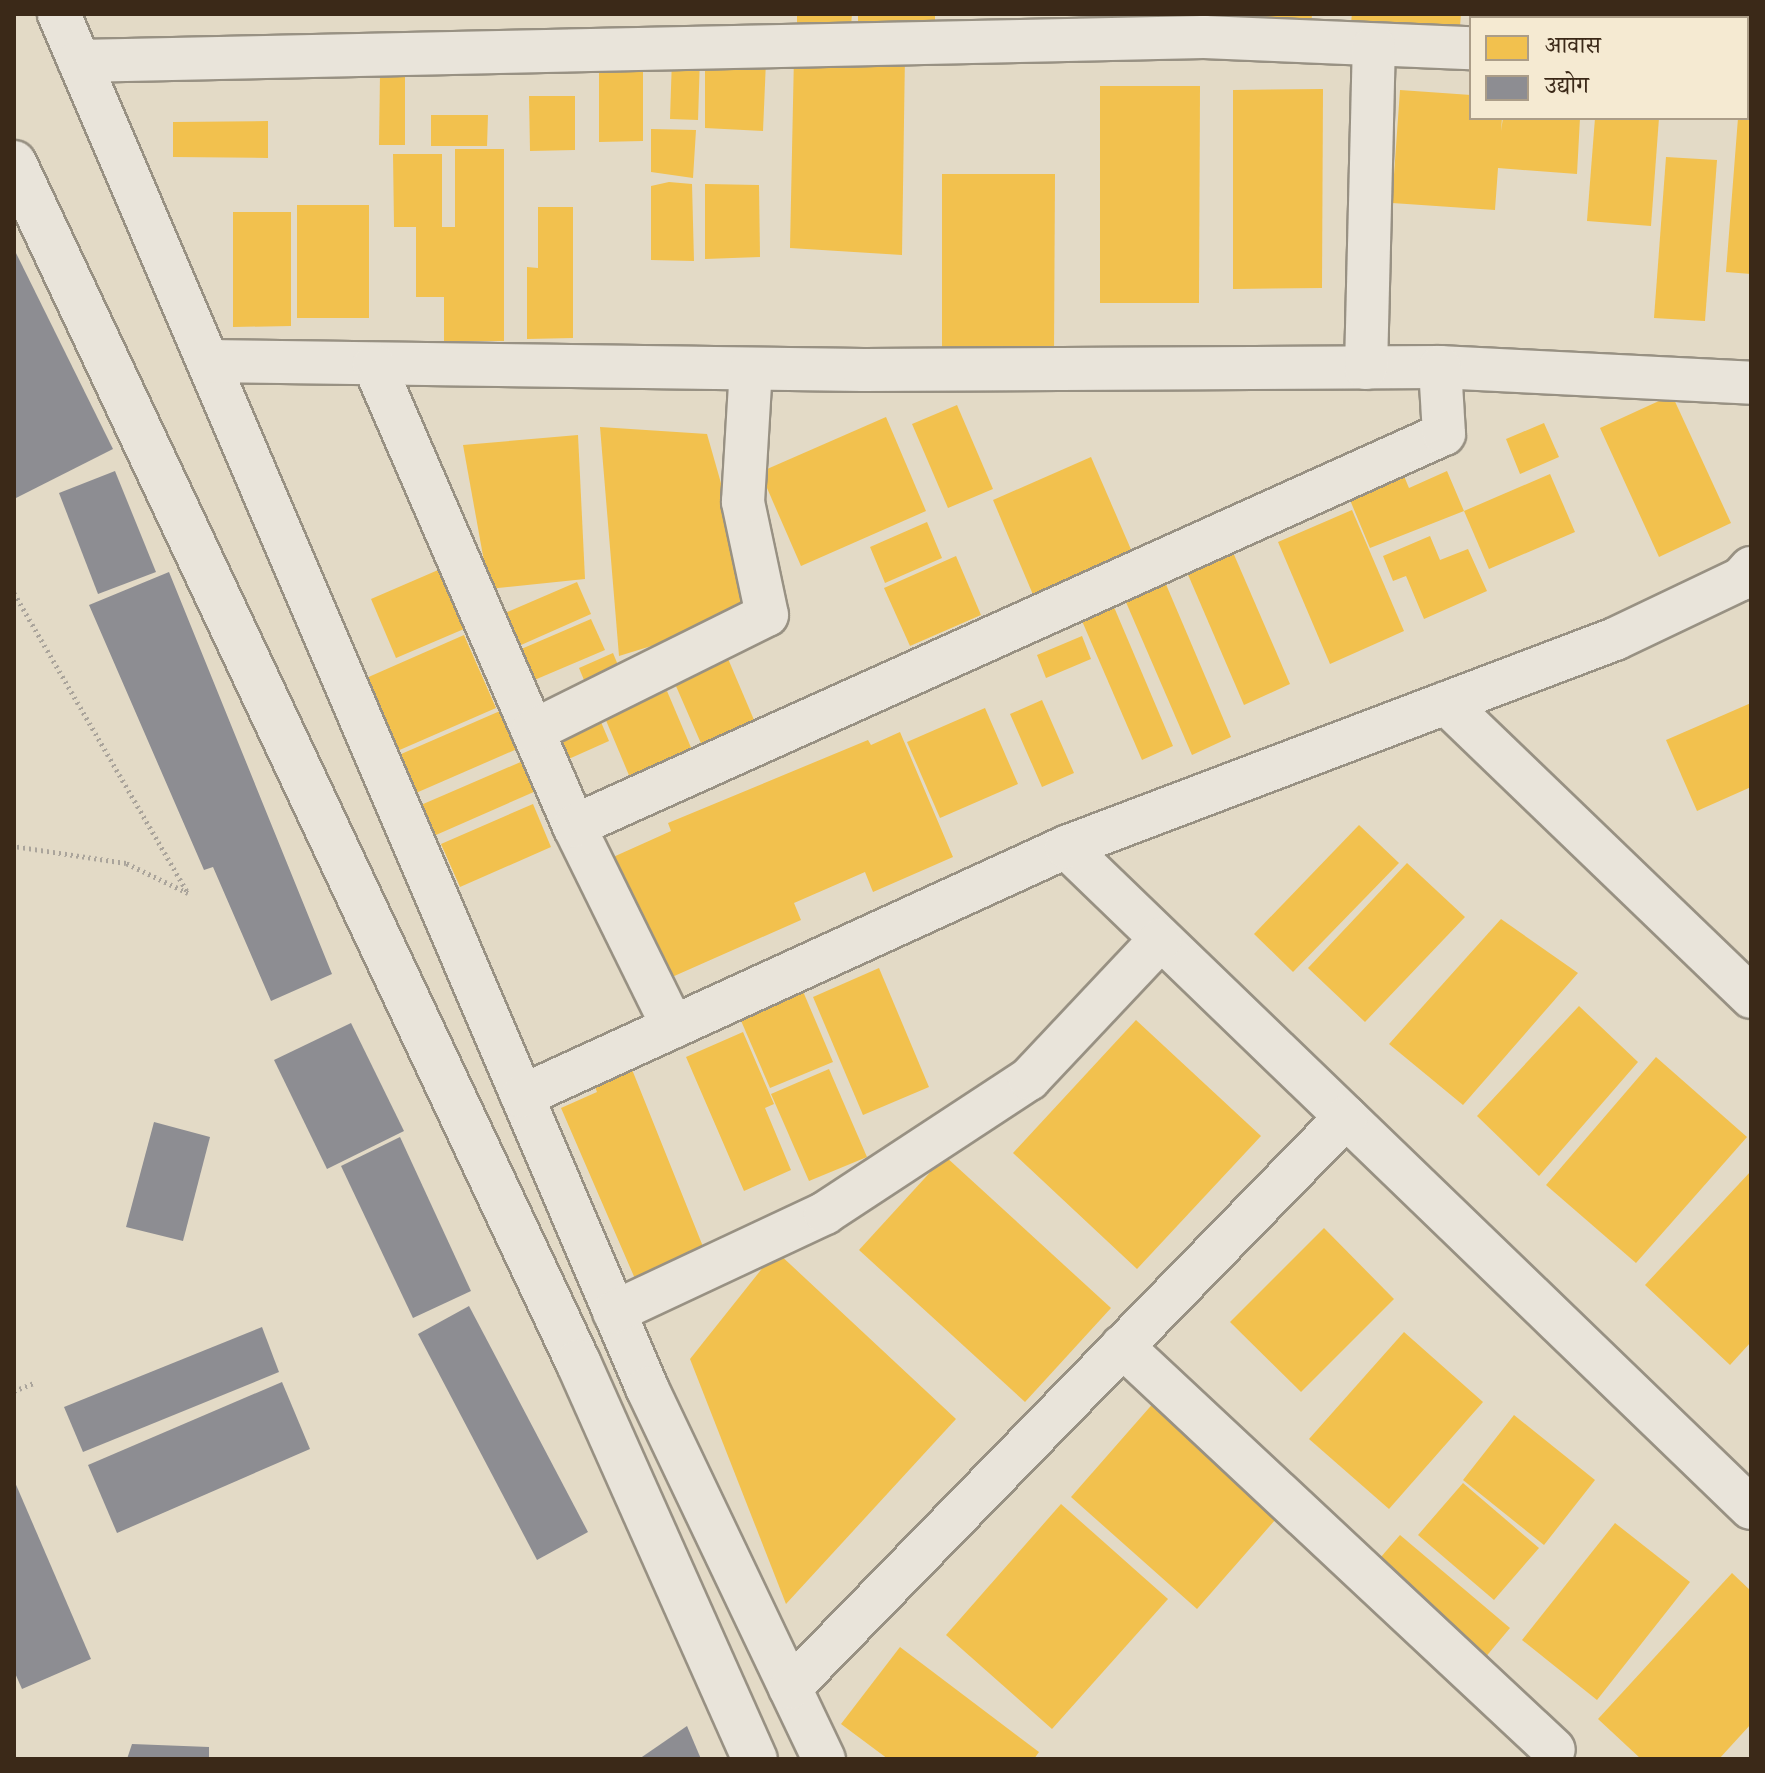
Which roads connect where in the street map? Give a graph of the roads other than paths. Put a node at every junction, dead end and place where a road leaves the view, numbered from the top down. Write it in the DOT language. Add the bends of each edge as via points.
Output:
graph roads {
  1 [pos="59,14"];
  2 [pos="1374,46"];
  3 [pos="1469,48"];
  4 [pos="79,61"];
  5 [pos="14,163"];
  6 [pos="208,361"];
  7 [pos="374,365"];
  8 [pos="1440,367"];
  9 [pos="1366,368"];
  10 [pos="751,369"];
  11 [pos="1751,383"];
  12 [pos="1751,568"];
  13 [pos="1446,703"];
  14 [pos="533,731"];
  15 [pos="574,826"];
  16 [pos="1066,847"];
  17 [pos="1161,939"];
  18 [pos="1751,997"];
  19 [pos="673,1027"];
  20 [pos="522,1096"];
  21 [pos="1346,1117"];
  22 [pos="614,1312"];
  23 [pos="1122,1346"];
  24 [pos="1751,1508"];
  25 [pos="790,1688"];
  26 [pos="1554,1750"];
  27 [pos="755,1759"];
  28 [pos="824,1759"];
  1 -- 4 [label="street"];
  2 -- 3 [label="street"];
  2 -- 4 [label="street" via="1204,37"];
  2 -- 9 [label="street"];
  4 -- 6 [label="street"];
  5 -- 27 [label="main road" via="578,1362"];
  6 -- 7 [label="street"];
  6 -- 20 [label="street"];
  7 -- 10 [label="street"];
  7 -- 14 [label="street"];
  8 -- 9 [label="street"];
  8 -- 11 [label="street"];
  8 -- 15 [label="street" via="1444,434"];
  9 -- 10 [label="street"];
  10 -- 14 [label="street" via="743,502 767,615"];
  12 -- 13 [label="street" via="1741,579 1615,639"];
  13 -- 16 [label="street"];
  13 -- 18 [label="street"];
  14 -- 15 [label="street"];
  15 -- 19 [label="street"];
  16 -- 17 [label="street"];
  16 -- 19 [label="street"];
  17 -- 21 [label="street"];
  17 -- 22 [label="street" via="1029,1079 825,1213"];
  19 -- 20 [label="street"];
  20 -- 22 [label="street"];
  21 -- 23 [label="street"];
  21 -- 24 [label="street"];
  22 -- 25 [label="street"];
  23 -- 25 [label="street"];
  23 -- 26 [label="street"];
  25 -- 28 [label="street"];
}
